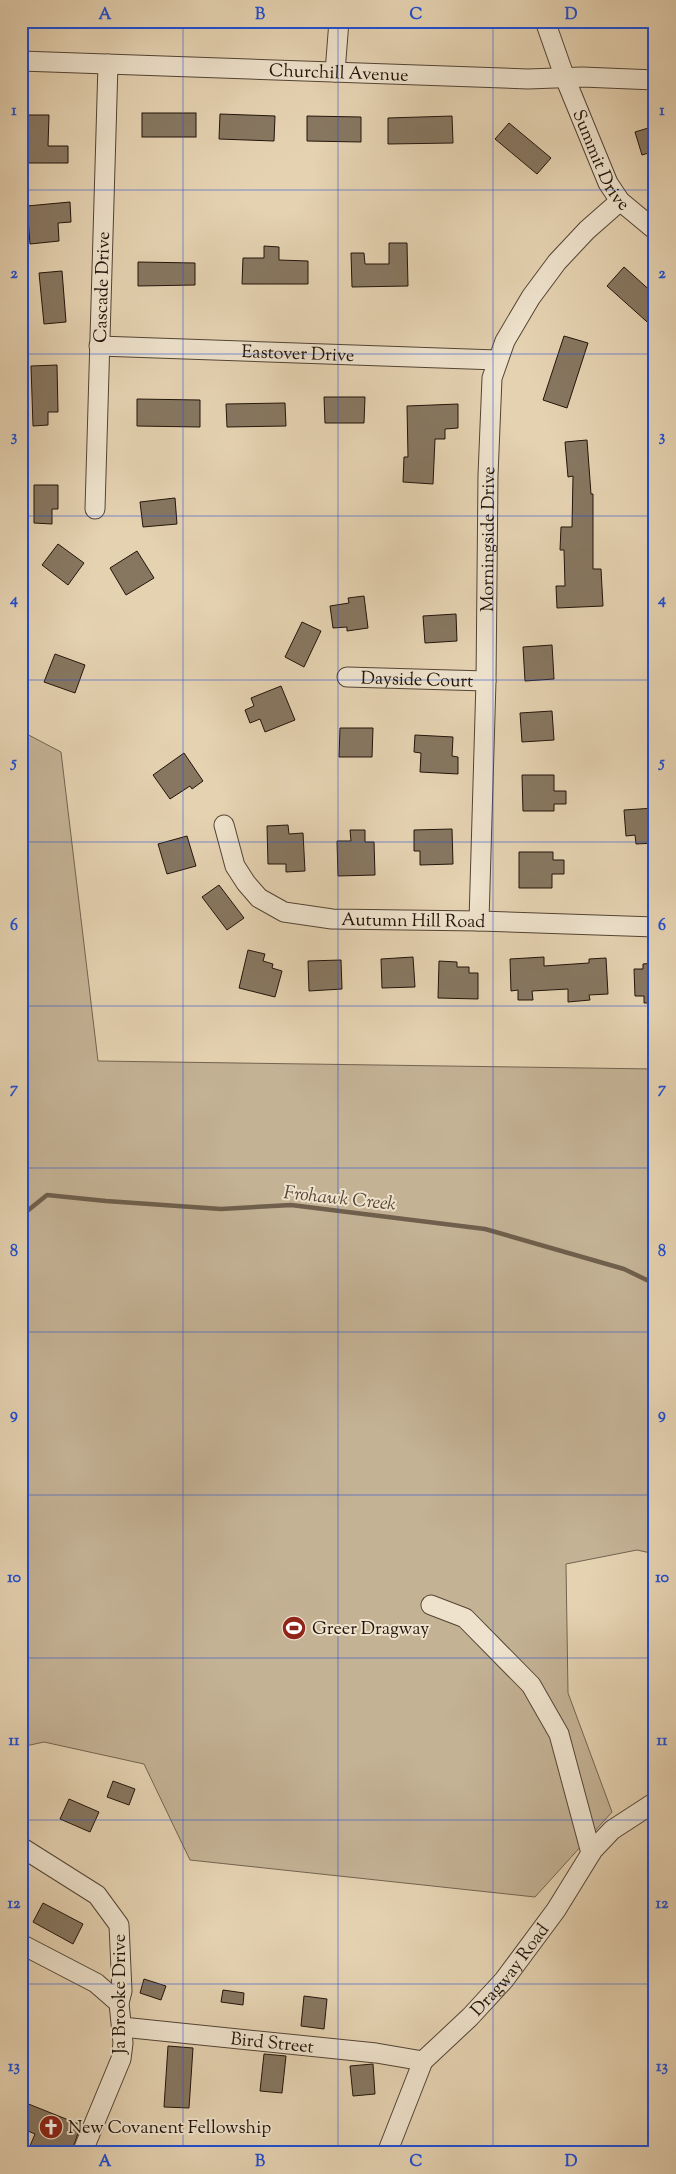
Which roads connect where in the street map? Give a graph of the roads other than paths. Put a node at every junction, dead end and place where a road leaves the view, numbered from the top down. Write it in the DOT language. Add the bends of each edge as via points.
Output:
graph roads {
  1 [pos="339,21"];
  2 [pos="545,21"];
  3 [pos="21,61"];
  4 [pos="108,64"];
  5 [pos="335,72"];
  6 [pos="564,78"];
  7 [pos="655,80"];
  8 [pos="620,201"];
  9 [pos="655,230"];
  10 [pos="98,346"];
  11 [pos="497,360"];
  12 [pos="95,509"];
  13 [pos="347,677"];
  14 [pos="486,681"];
  15 [pos="224,826"];
  16 [pos="479,921"];
  17 [pos="655,927"];
  18 [pos="431,1605"];
  19 [pos="655,1802"];
  20 [pos="21,1846"];
  21 [pos="591,1853"];
  22 [pos="21,1944"];
  23 [pos="119,2003"];
  24 [pos="122,2027"];
  25 [pos="423,2061"];
  26 [pos="82,2153"];
  27 [pos="387,2153"];
  1 -- 5 [label="street"];
  2 -- 6 [label="street, Summit Drive"];
  3 -- 4 [label="street, Churchill Avenue"];
  4 -- 5 [label="street, Churchill Avenue"];
  4 -- 10 [label="street, Cascade Drive"];
  5 -- 6 [label="street, Churchill Avenue"];
  6 -- 7 [label="street, Churchill Avenue"];
  6 -- 8 [label="street, Summit Drive" via="608,183"];
  8 -- 9 [label="street, Summit Drive"];
  8 -- 11 [label="street, Morningside Drive" via="557,262 531,297"];
  10 -- 11 [label="street, Eastover Drive"];
  10 -- 12 [label="street, Cascade Drive"];
  11 -- 14 [label="street, Morningside Drive" via="490,407"];
  13 -- 14 [label="street, Dayside Court"];
  14 -- 16 [label="street, Morningside Drive"];
  15 -- 16 [label="street, Autumn Hill Road" via="235,866 246,883 260,898 284,912 332,918"];
  16 -- 17 [label="street, Autumn Hill Road"];
  18 -- 21 [label="street" via="465,1618 531,1685 559,1734"];
  19 -- 21 [label="street, Dragway Road" via="612,1830"];
  20 -- 23 [label="street, Ja Brooke Drive" via="97,1895 119,1925 122,1991"];
  21 -- 25 [label="street, Dragway Road" via="556,1910 504,1980"];
  22 -- 23 [label="street" via="96,1983"];
  23 -- 24 [label="street, Ja Brooke Drive"];
  24 -- 25 [label="street, Bird Street" via="376,2053"];
  24 -- 26 [label="street, Ja Brooke Drive" via="121,2059"];
  25 -- 27 [label="street, Dragway Road"];
}
